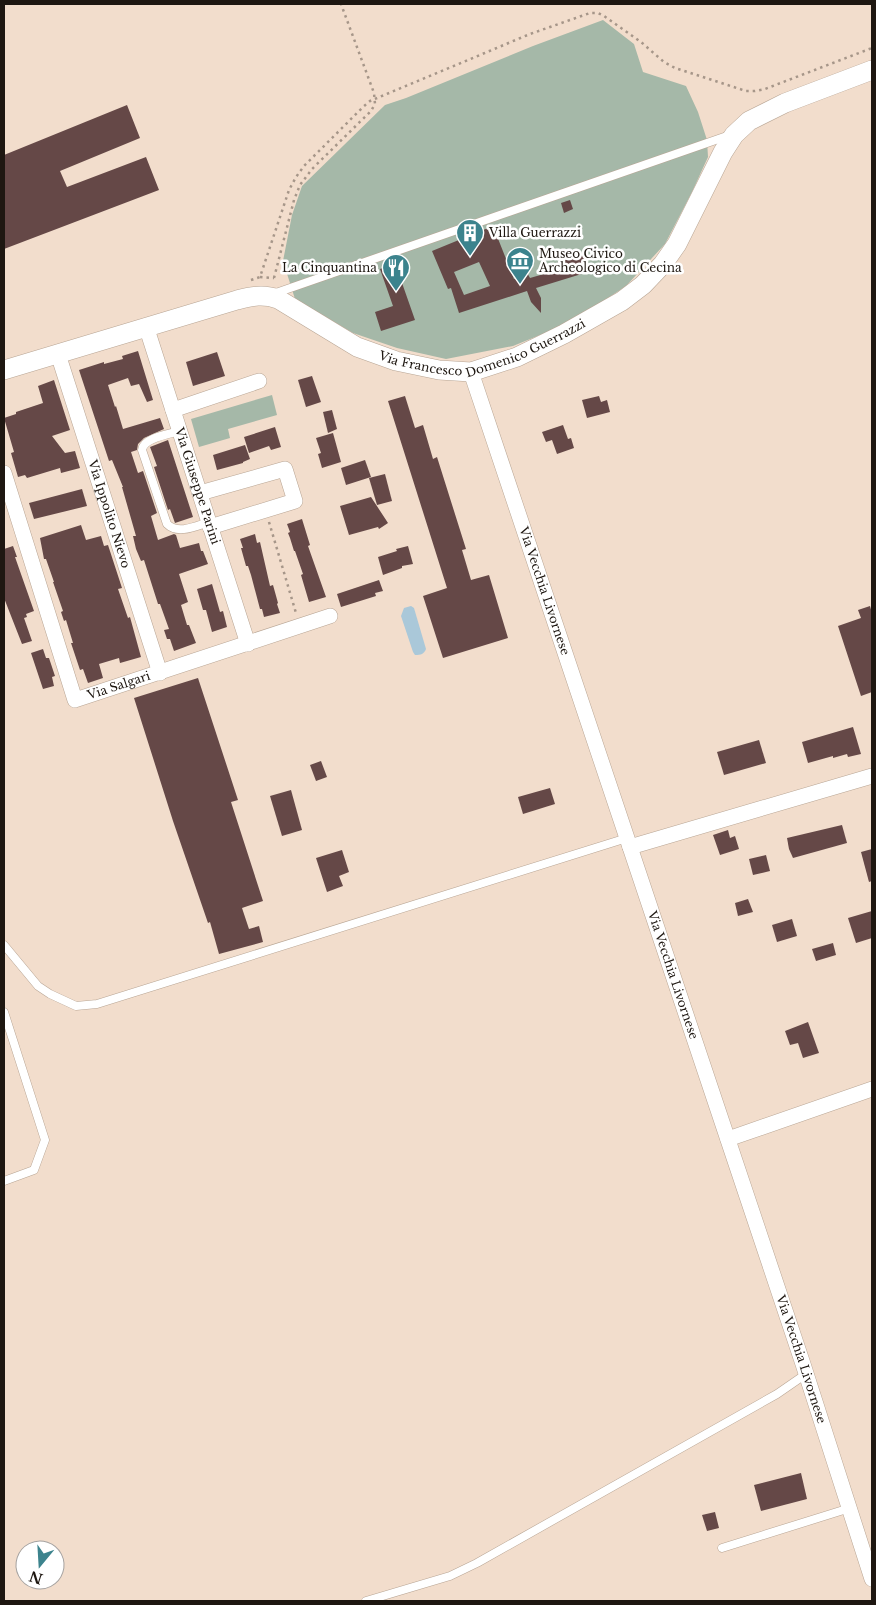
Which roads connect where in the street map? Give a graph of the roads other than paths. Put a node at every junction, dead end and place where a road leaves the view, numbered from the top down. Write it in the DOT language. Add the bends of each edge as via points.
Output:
graph roads {
  1 [pos="872,70"];
  2 [pos="734,135"];
  3 [pos="272,287"];
  4 [pos="146,326"];
  5 [pos="58,354"];
  6 [pos="4,370"];
  7 [pos="471,372"];
  8 [pos="259,381"];
  9 [pos="173,410"];
  10 [pos="180,431"];
  11 [pos="4,473"];
  12 [pos="200,493"];
  13 [pos="210,524"];
  14 [pos="330,616"];
  15 [pos="248,644"];
  16 [pos="160,673"];
  17 [pos="872,776"];
  18 [pos="628,842"];
  19 [pos="4,945"];
  20 [pos="4,1012"];
  21 [pos="872,1089"];
  22 [pos="728,1139"];
  23 [pos="4,1181"];
  24 [pos="806,1374"];
  25 [pos="850,1508"];
  26 [pos="722,1548"];
  27 [pos="872,1579"];
  28 [pos="366,1601"];
  1 -- 2 [label="street, Via Francesco Domenico Guerrazzi" via="760,114"];
  2 -- 3 [label="lane"];
  2 -- 7 [label="street, Via Francesco Domenico Guerrazzi" via="676,244 643,285 622,301 564,334 517,357"];
  3 -- 4 [label="street, Via Francesco Domenico Guerrazzi" via="252,296"];
  3 -- 7 [label="street, Via Francesco Domenico Guerrazzi" via="292,306 357,347 396,361 439,370"];
  4 -- 5 [label="street, Via Francesco Domenico Guerrazzi"];
  4 -- 9 [label="street, Via Giuseppe Parini"];
  5 -- 6 [label="street, Via Francesco Domenico Guerrazzi"];
  5 -- 16 [label="street, Via Ippolito Nievo"];
  7 -- 18 [label="street, Via Vecchia Livornese"];
  8 -- 9 [label="street"];
  9 -- 10 [label="street, Via Giuseppe Parini"];
  10 -- 12 [label="street, Via Giuseppe Parini"];
  10 -- 13 [label="lane" via="148,440 142,450 167,524 183,530"];
  11 -- 16 [label="street, Via Salgari" via="76,700"];
  12 -- 13 [label="street, Via Giuseppe Parini"];
  12 -- 13 [label="street" via="285,469 295,501"];
  13 -- 15 [label="street, Via Giuseppe Parini"];
  14 -- 15 [label="street, Via Salgari"];
  15 -- 16 [label="street, Via Salgari"];
  17 -- 18 [label="street"];
  18 -- 19 [label="lane" via="97,1004 76,1006 50,994 38,986"];
  18 -- 22 [label="street, Via Vecchia Livornese"];
  20 -- 23 [label="lane" via="45,1140 34,1170"];
  21 -- 22 [label="street"];
  22 -- 24 [label="street, Via Vecchia Livornese"];
  24 -- 25 [label="street, Via Vecchia Livornese"];
  24 -- 28 [label="lane" via="768,1399 478,1563 450,1576"];
  25 -- 26 [label="lane"];
  25 -- 27 [label="street, Via Vecchia Livornese"];
}
